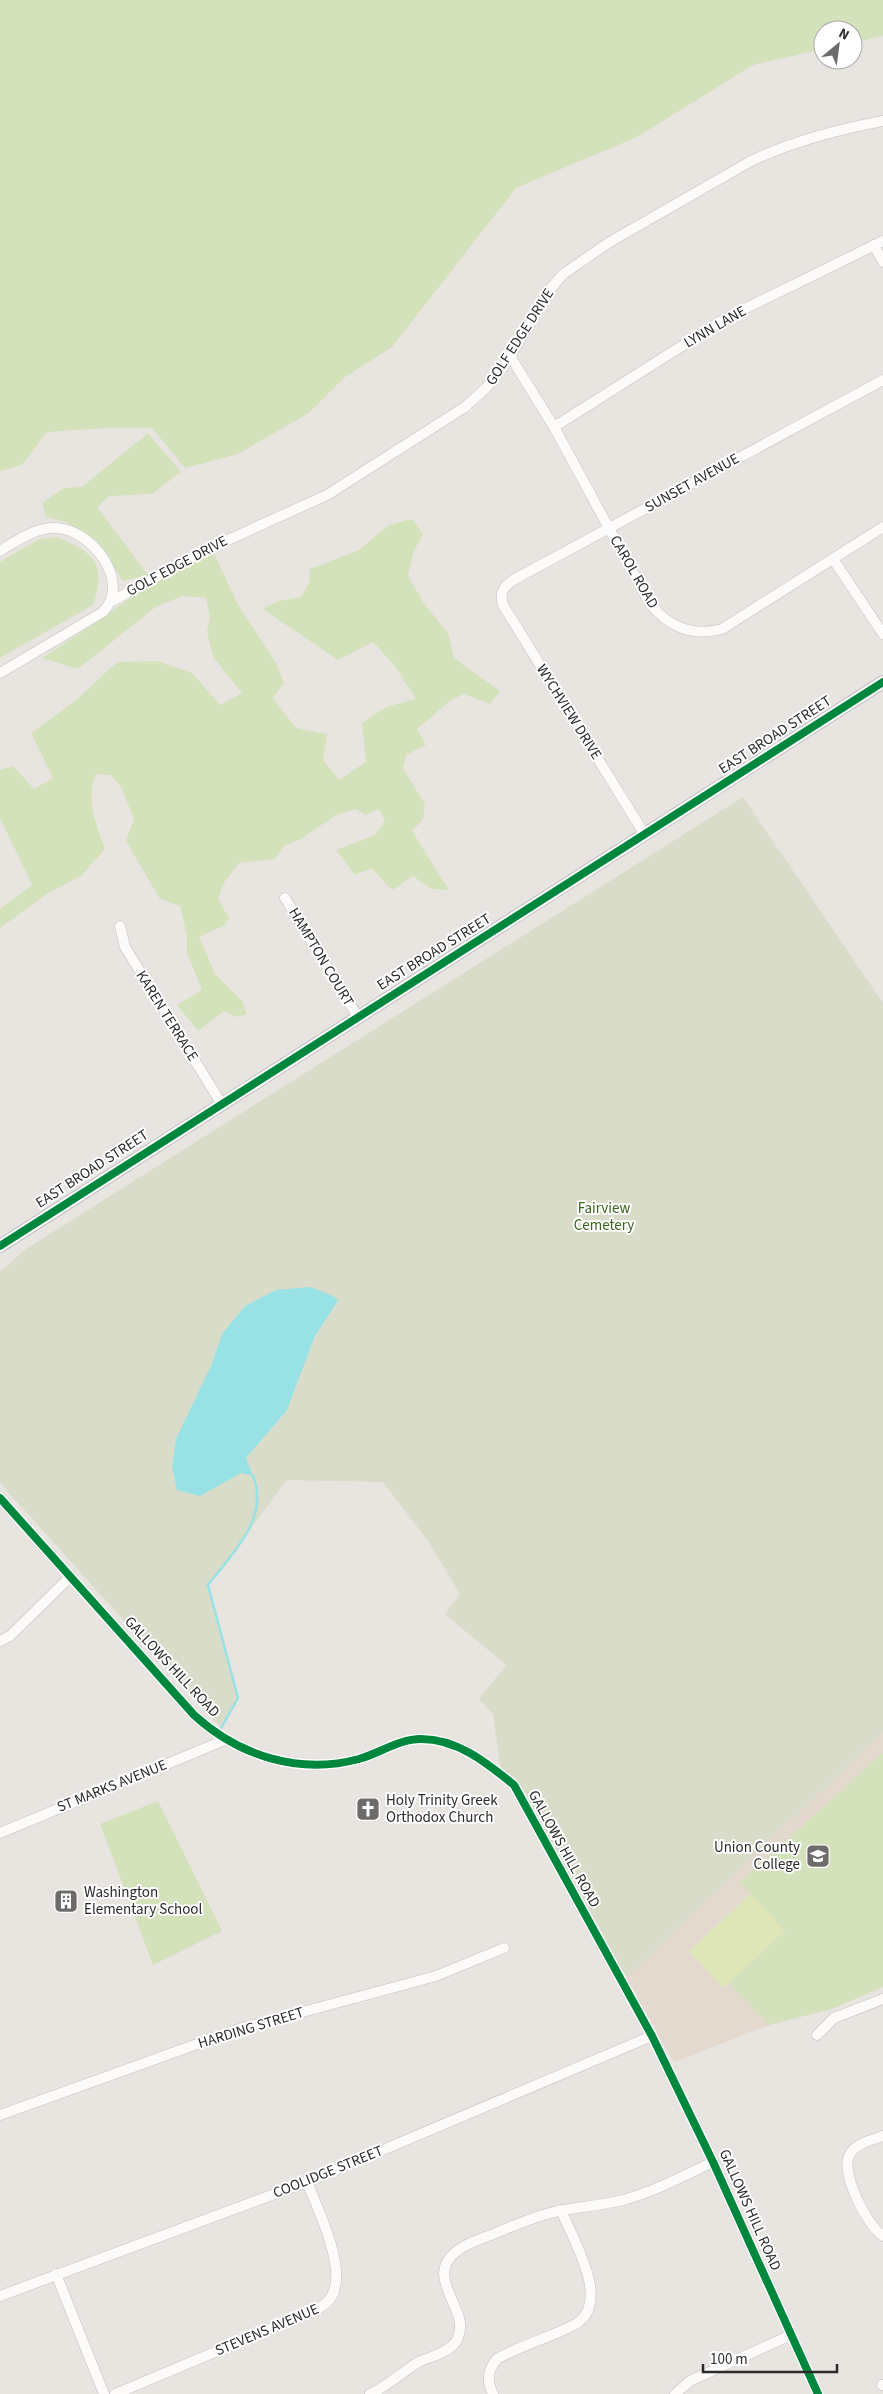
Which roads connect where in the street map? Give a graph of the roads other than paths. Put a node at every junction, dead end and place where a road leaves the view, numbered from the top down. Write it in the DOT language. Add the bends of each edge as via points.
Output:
graph roads {
  1 [pos="883,121"];
  2 [pos="878,243"];
  3 [pos="883,262"];
  4 [pos="510,356"];
  5 [pos="883,380"];
  6 [pos="554,427"];
  7 [pos="883,527"];
  8 [pos="609,529"];
  9 [pos="0,551"];
  10 [pos="833,559"];
  11 [pos="503,588"];
  12 [pos="112,601"];
  13 [pos="883,634"];
  14 [pos="0,673"];
  15 [pos="883,682"];
  16 [pos="645,835"];
  17 [pos="285,898"];
  18 [pos="120,926"];
  19 [pos="358,1017"];
  20 [pos="221,1103"];
  21 [pos="1,1244"];
  22 [pos="0,1498"];
  23 [pos="71,1576"];
  24 [pos="0,1641"];
  25 [pos="225,1740"];
  26 [pos="0,1833"];
  27 [pos="504,1948"];
  28 [pos="883,1999"];
  29 [pos="817,2034"];
  30 [pos="652,2036"];
  31 [pos="0,2115"];
  32 [pos="883,2136"];
  33 [pos="713,2162"];
  34 [pos="307,2182"];
  35 [pos="561,2210"];
  36 [pos="883,2236"];
  37 [pos="56,2274"];
  38 [pos="0,2296"];
  39 [pos="791,2335"];
  40 [pos="104,2394"];
  41 [pos="116,2394"];
  42 [pos="370,2394"];
  43 [pos="493,2394"];
  44 [pos="675,2394"];
  45 [pos="818,2394"];
  1 -- 4 [label="street, GOLF EDGE DRIVE" via="819,134 770,152 608,243 562,275"];
  2 -- 3 [label="street"];
  2 -- 6 [label="street, LYNN LANE" via="726,318"];
  4 -- 6 [label="street, CAROL ROAD"];
  4 -- 12 [label="street, GOLF EDGE DRIVE" via="486,388 465,407 327,495 199,553"];
  5 -- 8 [label="street, SUNSET AVENUE"];
  6 -- 8 [label="street, CAROL ROAD"];
  7 -- 10 [label="street, CAROL ROAD"];
  8 -- 10 [label="street, CAROL ROAD" via="657,612 666,621 690,631 722,629"];
  8 -- 11 [label="street, SUNSET AVENUE" via="514,579"];
  9 -- 12 [label="street" via="43,529 72,531 88,540 102,557 112,581"];
  10 -- 13 [label="street"];
  11 -- 16 [label="street, WYCHVIEW DRIVE" via="500,596 503,605"];
  12 -- 14 [label="street, GOLF EDGE DRIVE" via="96,616"];
  15 -- 16 [label="street, EAST BROAD STREET"];
  16 -- 19 [label="street, EAST BROAD STREET"];
  17 -- 19 [label="street, HAMPTON COURT"];
  18 -- 20 [label="street, KAREN TERRACE" via="125,947"];
  19 -- 20 [label="street, EAST BROAD STREET"];
  20 -- 21 [label="street, EAST BROAD STREET"];
  22 -- 23 [label="street, GALLOWS HILL ROAD"];
  23 -- 24 [label="street" via="10,1636"];
  23 -- 25 [label="street, GALLOWS HILL ROAD" via="194,1715"];
  25 -- 26 [label="street, ST MARKS AVENUE"];
  25 -- 30 [label="street, GALLOWS HILL ROAD" via="271,1759 306,1765 361,1759 420,1739 451,1744 493,1766 514,1786"];
  27 -- 31 [label="street, HARDING STREET" via="436,1976 236,2030"];
  28 -- 29 [label="street" via="834,2018"];
  30 -- 33 [label="street, GALLOWS HILL ROAD"];
  30 -- 34 [label="street, COOLIDGE STREET"];
  32 -- 36 [label="street" via="850,2152 846,2166 868,2221"];
  33 -- 35 [label="street" via="619,2201"];
  33 -- 39 [label="street, GALLOWS HILL ROAD"];
  34 -- 37 [label="street, COOLIDGE STREET"];
  34 -- 41 [label="street, STEVENS AVENUE" via="330,2241 336,2282 329,2301 315,2310"];
  35 -- 42 [label="street" via="531,2219 456,2252 444,2277 445,2287 460,2320 456,2342 447,2350 413,2365"];
  35 -- 43 [label="street" via="591,2283 590,2306 575,2324 497,2359 488,2377"];
  37 -- 38 [label="street, COOLIDGE STREET"];
  37 -- 40 [label="street"];
  39 -- 44 [label="street" via="690,2381"];
  39 -- 45 [label="street, GALLOWS HILL ROAD"];
}
